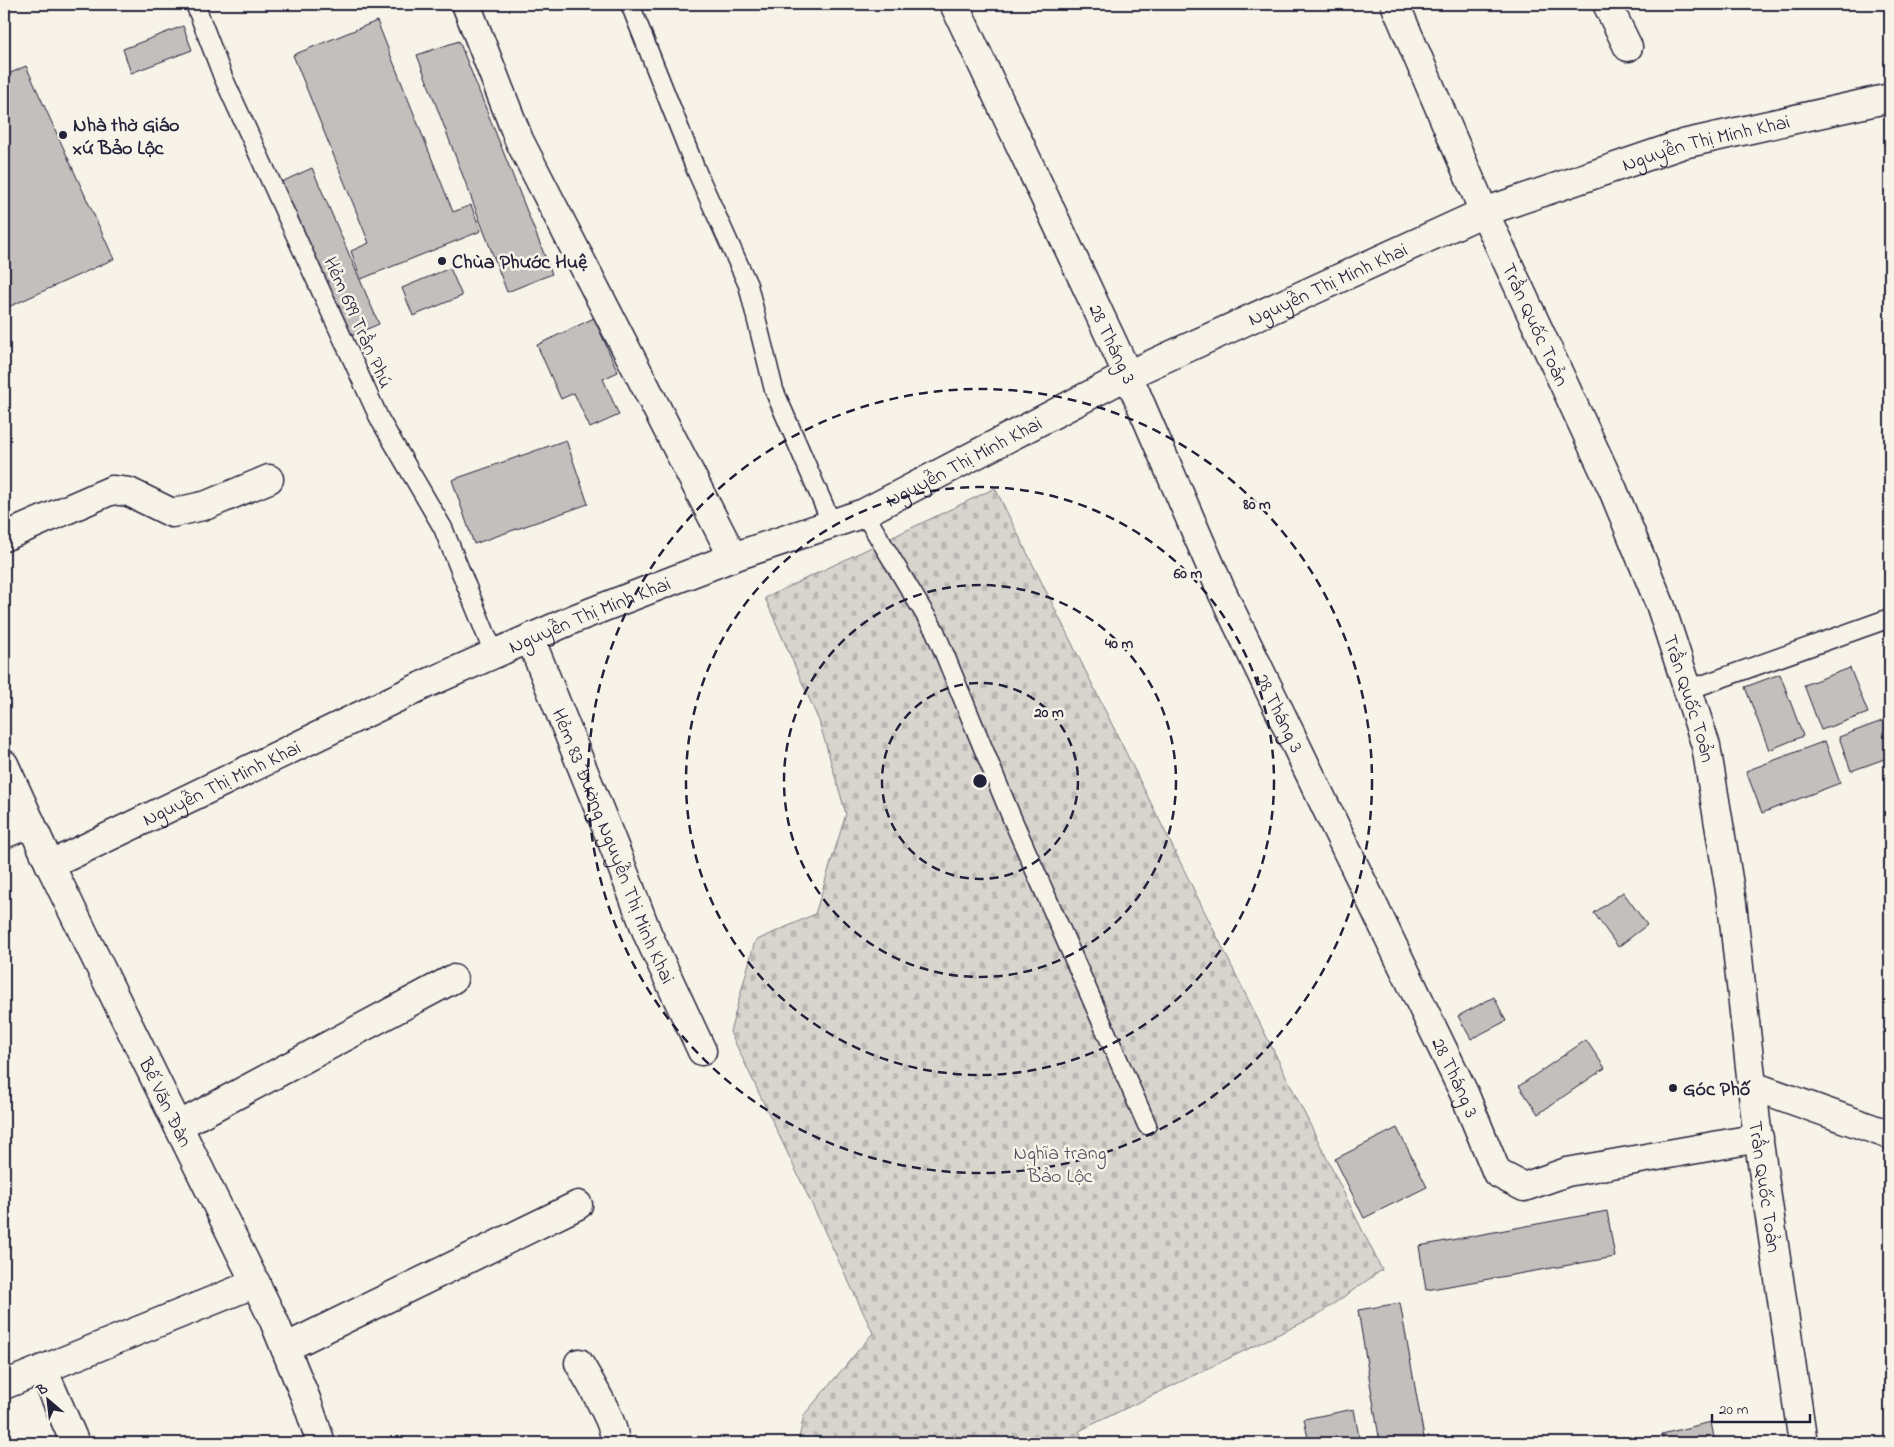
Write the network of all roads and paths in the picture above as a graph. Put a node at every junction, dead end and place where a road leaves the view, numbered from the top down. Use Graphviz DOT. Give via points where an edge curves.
graph roads {
  1 [pos="195,4"];
  2 [pos="466,4"];
  3 [pos="630,4"];
  4 [pos="954,4"];
  5 [pos="1395,4"];
  6 [pos="1607,4"];
  7 [pos="1628,47"];
  8 [pos="1888,103"];
  9 [pos="1484,212"];
  10 [pos="1128,375"];
  11 [pos="269,479"];
  12 [pos="864,513"];
  13 [pos="832,524"];
  14 [pos="4,536"];
  15 [pos="733,557"];
  16 [pos="1890,618"];
  17 [pos="530,638"];
  18 [pos="494,654"];
  19 [pos="1688,690"];
  20 [pos="4,764"];
  21 [pos="31,823"];
  22 [pos="4,834"];
  23 [pos="50,865"];
  24 [pos="453,979"];
  25 [pos="702,1051"];
  26 [pos="1753,1086"];
  27 [pos="178,1126"];
  28 [pos="1147,1126"];
  29 [pos="1890,1135"];
  30 [pos="1759,1138"];
  31 [pos="578,1205"];
  32 [pos="256,1284"];
  33 [pos="285,1348"];
  34 [pos="579,1363"];
  35 [pos="43,1369"];
  36 [pos="4,1385"];
  37 [pos="75,1443"];
  38 [pos="320,1443"];
  39 [pos="614,1443"];
  40 [pos="1803,1443"];
  1 -- 18 [label="lane, Hẻm 699 Trần Phú" via="223,76 380,420 443,528"];
  2 -- 15 [label="street" via="519,140"];
  3 -- 13 [label="lane" via="696,170 748,285 774,390"];
  4 -- 10 [label="street, 28 Tháng 3"];
  5 -- 9 [label="street, Trần Quốc Toản"];
  6 -- 7 [label="street"];
  8 -- 9 [label="street, Nguyễn Thị Minh Khai" via="1683,144"];
  9 -- 10 [label="street, Nguyễn Thị Minh Khai"];
  9 -- 19 [label="street, Trần Quốc Toản" via="1614,490 1661,607"];
  10 -- 12 [label="street, Nguyễn Thị Minh Khai"];
  10 -- 30 [label="street, 28 Tháng 3" via="1221,590 1464,1093 1496,1173 1524,1187 1567,1172"];
  11 -- 14 [label="street" via="207,505 172,513 129,492 112,490"];
  12 -- 13 [label="street, Nguyễn Thị Minh Khai"];
  12 -- 28 [label="lane" via="935,631 1011,816"];
  13 -- 15 [label="street, Nguyễn Thị Minh Khai"];
  15 -- 17 [label="street, Nguyễn Thị Minh Khai"];
  16 -- 19 [label="lane"];
  17 -- 18 [label="street, Nguyễn Thị Minh Khai"];
  17 -- 25 [label="street, Hẻm 83 Đường Nguyễn Thị Minh Khai" via="648,934"];
  18 -- 23 [label="street, Nguyễn Thị Minh Khai"];
  19 -- 26 [label="street, Trần Quốc Toản" via="1706,746 1732,903"];
  20 -- 21 [label="street, Bế Văn Đàn"];
  21 -- 22 [label="street"];
  21 -- 23 [label="street, Bế Văn Đàn"];
  23 -- 27 [label="street, Bế Văn Đàn"];
  24 -- 27 [label="street"];
  26 -- 29 [label="street"];
  26 -- 30 [label="street, Trần Quốc Toản"];
  27 -- 32 [label="street, Bế Văn Đàn"];
  30 -- 40 [label="street, Trần Quốc Toản"];
  31 -- 33 [label="street"];
  32 -- 33 [label="street, Bế Văn Đàn"];
  32 -- 35 [label="street"];
  33 -- 38 [label="street, Bế Văn Đàn"];
  34 -- 39 [label="street" via="607,1416"];
  35 -- 36 [label="street"];
  35 -- 37 [label="street"];
}
